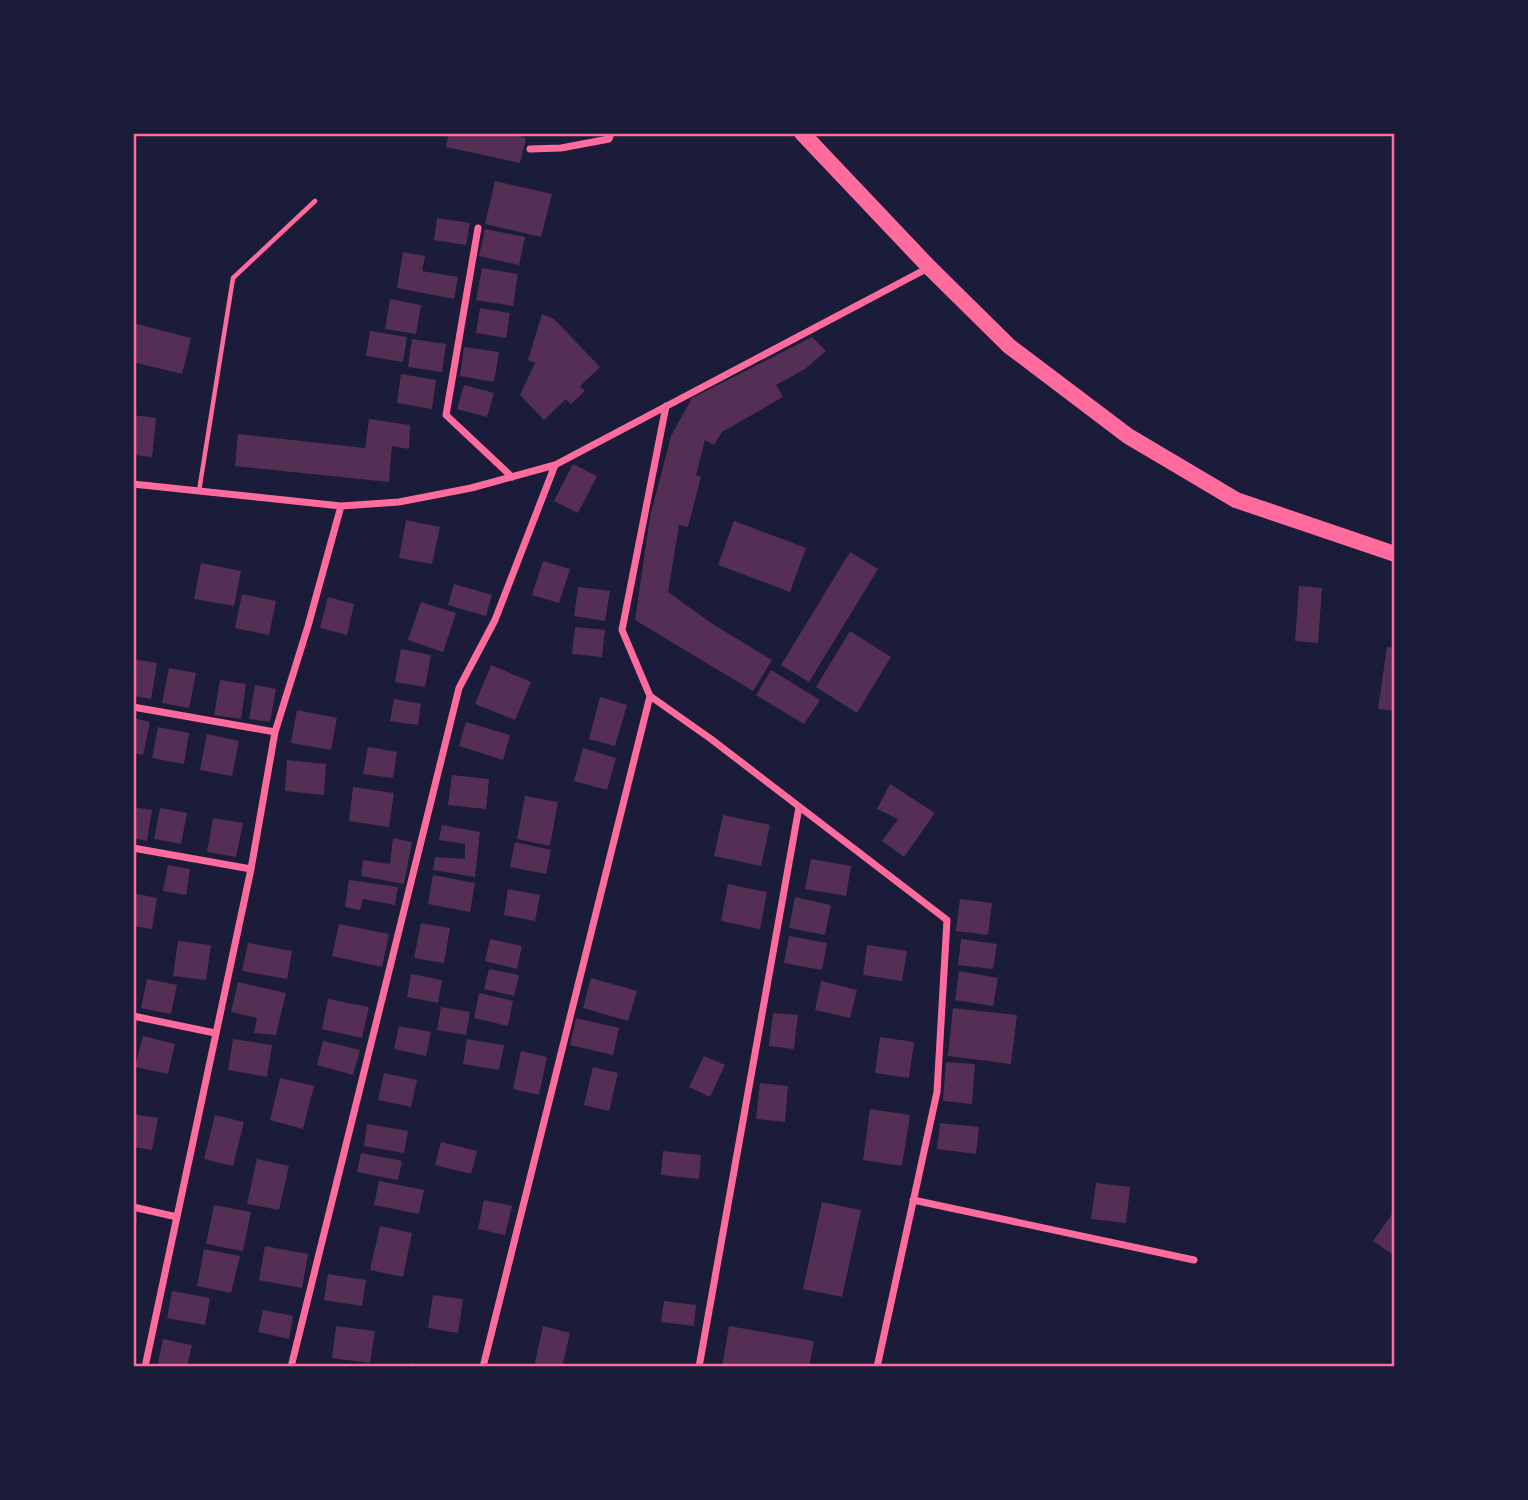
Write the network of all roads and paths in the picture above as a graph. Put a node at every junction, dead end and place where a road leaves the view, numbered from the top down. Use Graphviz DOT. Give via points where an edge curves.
graph roads {
  1 [pos="611,133"];
  2 [pos="802,133"];
  3 [pos="530,149"];
  4 [pos="315,201"];
  5 [pos="478,228"];
  6 [pos="929,267"];
  7 [pos="666,406"];
  8 [pos="555,465"];
  9 [pos="512,477"];
  10 [pos="133,484"];
  11 [pos="199,491"];
  12 [pos="341,506"];
  13 [pos="1395,554"];
  14 [pos="650,696"];
  15 [pos="133,707"];
  16 [pos="275,732"];
  17 [pos="799,807"];
  18 [pos="133,848"];
  19 [pos="251,869"];
  20 [pos="133,1016"];
  21 [pos="215,1033"];
  22 [pos="913,1199"];
  23 [pos="133,1207"];
  24 [pos="177,1217"];
  25 [pos="1194,1260"];
  26 [pos="145,1367"];
  27 [pos="291,1367"];
  28 [pos="483,1367"];
  29 [pos="699,1367"];
  30 [pos="877,1367"];
  1 -- 3 [label="street" via="609,139"];
  2 -- 6 [label="highway"];
  4 -- 11 [label="lane" via="233,278"];
  5 -- 9 [label="street" via="446,415"];
  6 -- 7 [label="street"];
  6 -- 13 [label="highway" via="1009,346 1128,436 1236,500"];
  7 -- 8 [label="street"];
  7 -- 14 [label="street" via="622,630"];
  8 -- 9 [label="street"];
  8 -- 27 [label="street" via="495,620 459,688"];
  9 -- 12 [label="street" via="399,502"];
  10 -- 11 [label="street"];
  11 -- 12 [label="street"];
  12 -- 16 [label="street"];
  14 -- 17 [label="street"];
  14 -- 28 [label="street"];
  15 -- 16 [label="street"];
  16 -- 19 [label="street"];
  17 -- 22 [label="street" via="947,920 937,1092"];
  17 -- 29 [label="street"];
  18 -- 19 [label="street"];
  19 -- 21 [label="street"];
  20 -- 21 [label="street"];
  21 -- 24 [label="street"];
  22 -- 25 [label="street"];
  22 -- 30 [label="street"];
  23 -- 24 [label="street"];
  24 -- 26 [label="street"];
}
